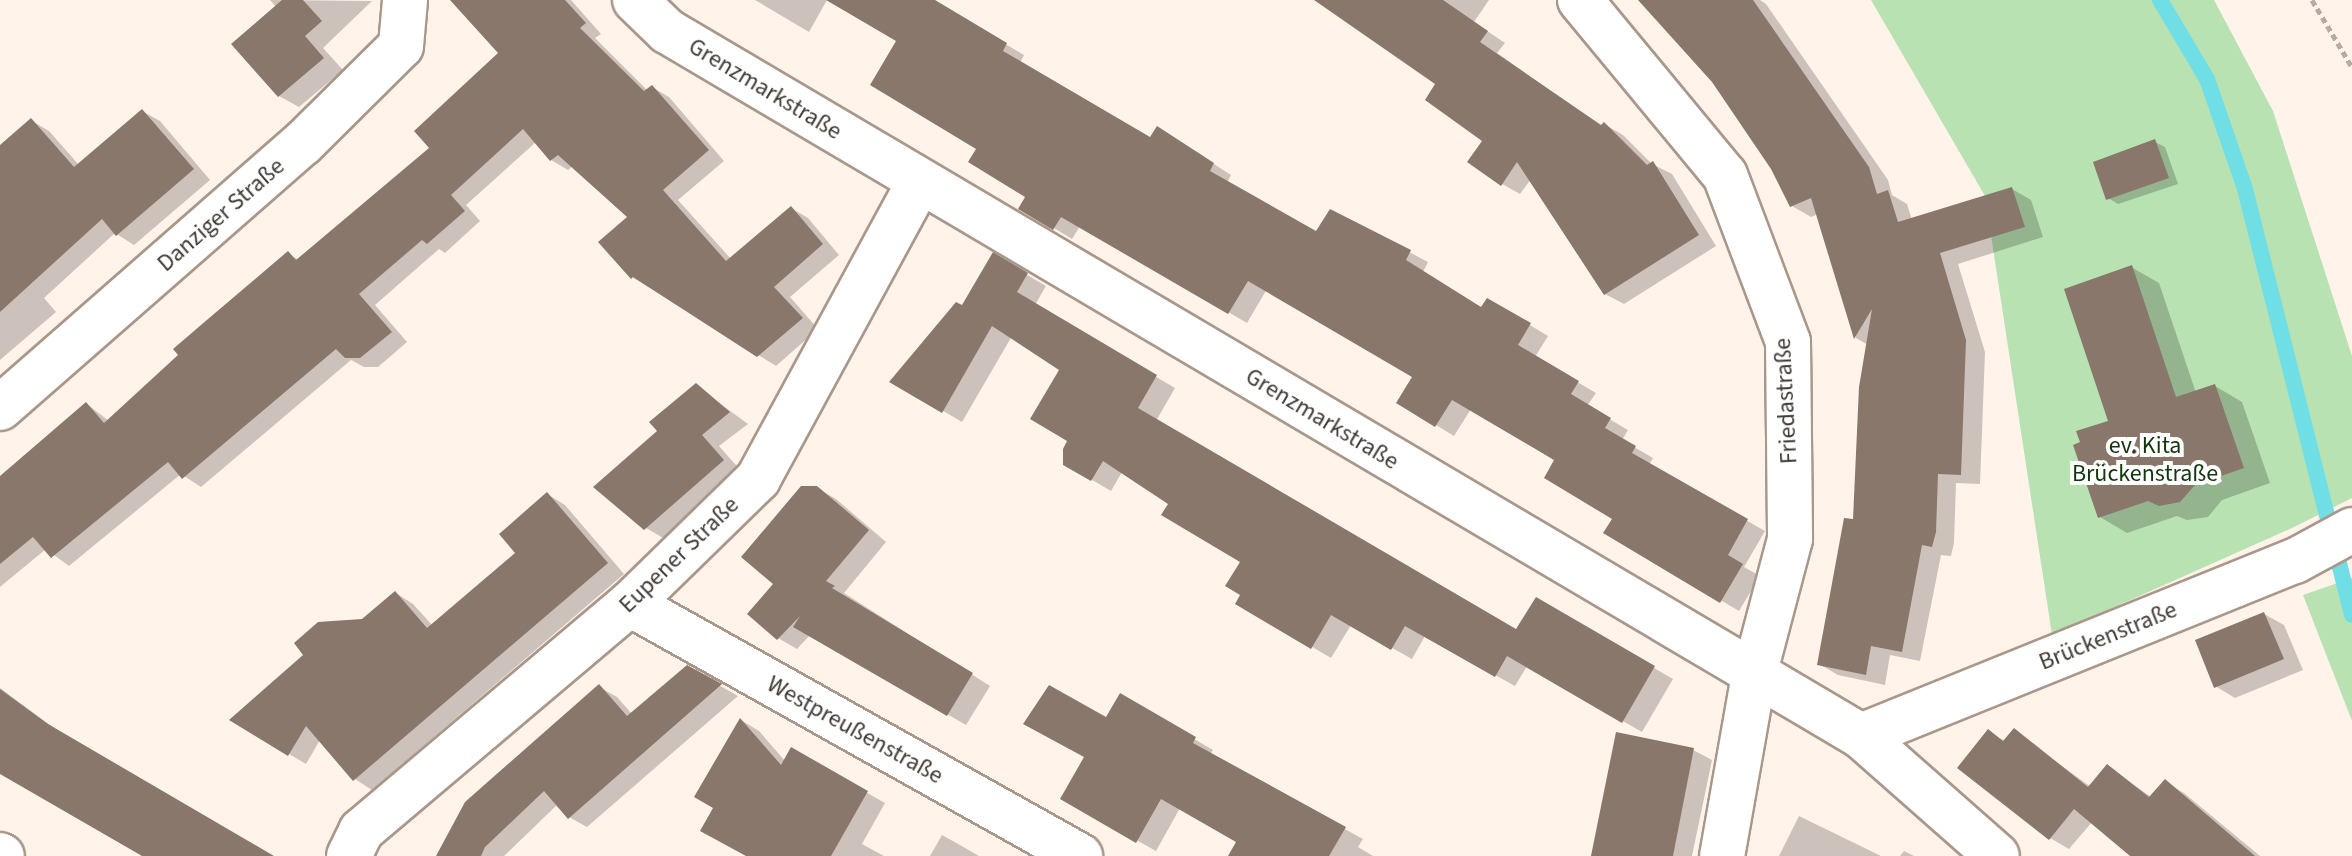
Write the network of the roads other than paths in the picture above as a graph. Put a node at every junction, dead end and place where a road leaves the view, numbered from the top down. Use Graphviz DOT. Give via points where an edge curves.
graph roads {
  1 [pos="405,0"];
  2 [pos="635,0"];
  3 [pos="1580,0"];
  4 [pos="920,181"];
  5 [pos="0,408"];
  6 [pos="2352,530"];
  7 [pos="630,604"];
  8 [pos="1754,675"];
  9 [pos="1861,736"];
  10 [pos="349,856"];
  11 [pos="1080,856"];
  12 [pos="1722,856"];
  13 [pos="1997,856"];
  1 -- 5 [label="street, Danziger Straße" via="401,46 302,144"];
  2 -- 4 [label="street, Grenzmarkstraße" via="667,31"];
  3 -- 8 [label="street, Friedastraße" via="1725,175 1788,342 1790,539"];
  4 -- 7 [label="street, Eupener Straße" via="758,479"];
  4 -- 8 [label="street, Grenzmarkstraße"];
  6 -- 9 [label="street, Brückenstraße" via="2295,561"];
  7 -- 10 [label="street, Eupener Straße" via="361,831"];
  7 -- 11 [label="street, Westpreußenstraße"];
  8 -- 9 [label="street, Grenzmarkstraße"];
  8 -- 12 [label="street, Friedastraße"];
  9 -- 13 [label="street, Grenzmarkstraße"];
}
